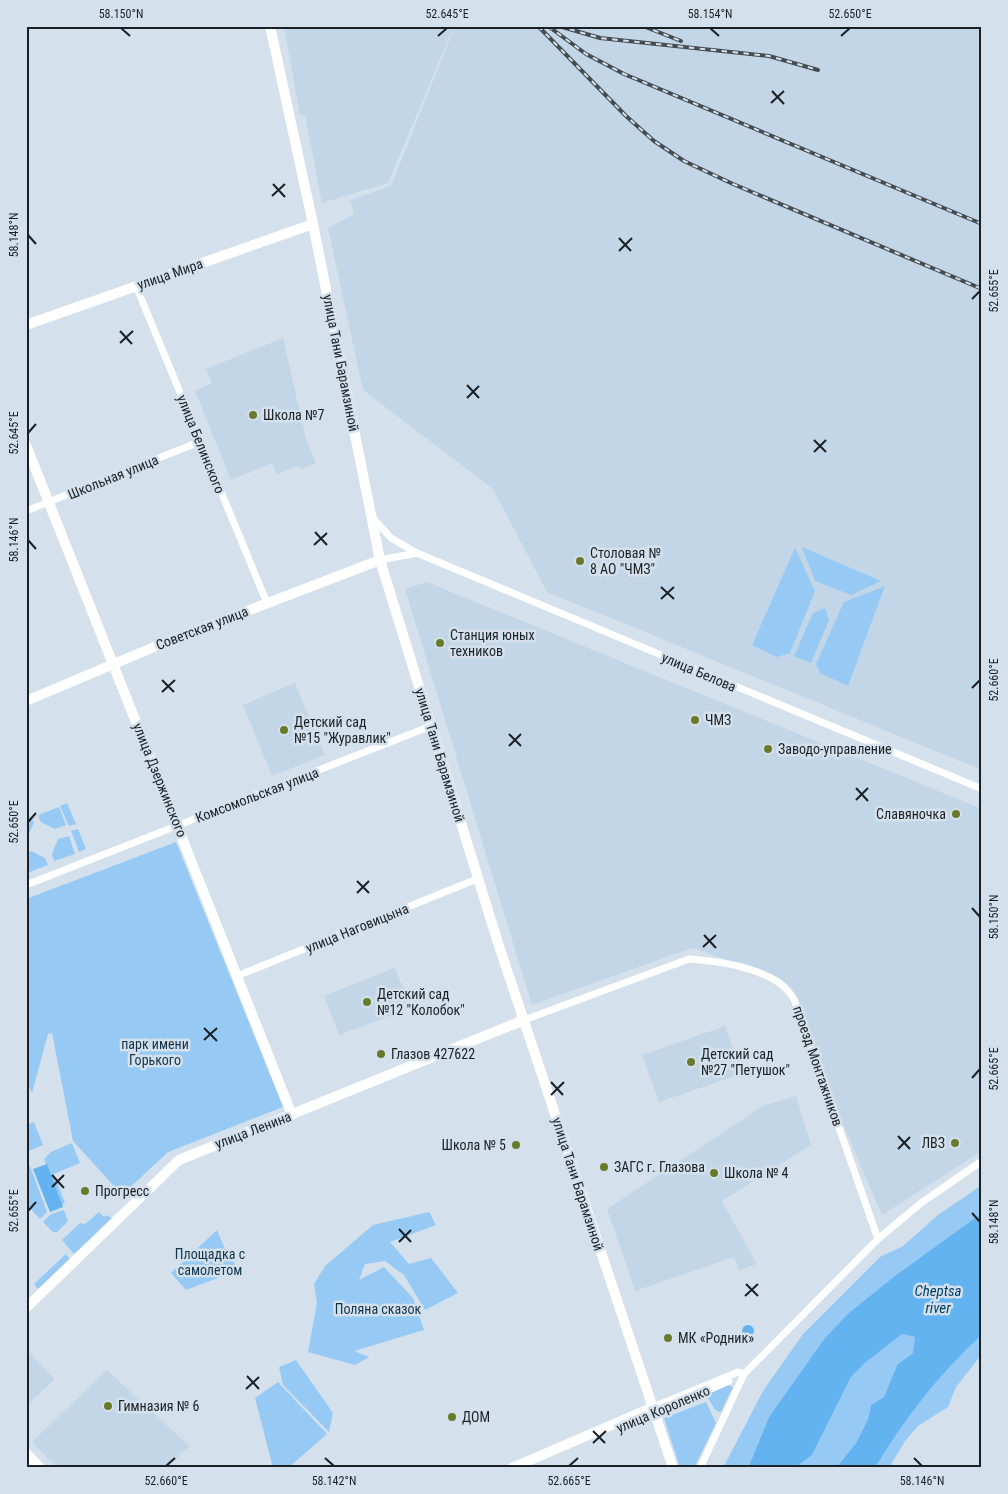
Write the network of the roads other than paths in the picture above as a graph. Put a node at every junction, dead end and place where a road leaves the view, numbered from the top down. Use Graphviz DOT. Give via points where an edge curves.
graph roads {
  1 [pos="270,26"];
  2 [pos="313,224"];
  3 [pos="136,286"];
  4 [pos="26,325"];
  5 [pos="199,442"];
  6 [pos="26,445"];
  7 [pos="49,502"];
  8 [pos="369,511"];
  9 [pos="26,512"];
  10 [pos="417,553"];
  11 [pos="380,560"];
  12 [pos="267,603"];
  13 [pos="114,663"];
  14 [pos="26,701"];
  15 [pos="431,726"];
  16 [pos="982,789"];
  17 [pos="178,826"];
  18 [pos="477,878"];
  19 [pos="26,885"];
  20 [pos="237,976"];
  21 [pos="524,1020"];
  22 [pos="292,1115"];
  23 [pos="982,1161"];
  24 [pos="878,1239"];
  25 [pos="26,1308"];
  26 [pos="741,1373"];
  27 [pos="652,1411"];
  28 [pos="26,1454"];
  29 [pos="26,1464"];
  30 [pos="30,1468"];
  31 [pos="40,1468"];
  32 [pos="512,1468"];
  33 [pos="527,1468"];
  34 [pos="673,1468"];
  35 [pos="700,1468"];
  1 -- 2 [label="street, улица Тани Барамзиной"];
  2 -- 3 [label="street, улица Мира"];
  2 -- 8 [label="street, улица Тани Барамзиной"];
  3 -- 4 [label="street, улица Мира"];
  3 -- 5 [label="street, улица Белинского"];
  5 -- 7 [label="street, Школьная улица"];
  5 -- 12 [label="street, улица Белинского"];
  6 -- 7 [label="street, улица Дзержинского"];
  7 -- 9 [label="street, Школьная улица"];
  7 -- 13 [label="street, улица Дзержинского"];
  8 -- 10 [label="street, улица Белова" via="391,538"];
  8 -- 11 [label="street, улица Тани Барамзиной"];
  10 -- 11 [label="street"];
  10 -- 16 [label="street, улица Белова"];
  11 -- 12 [label="street, Советская улица"];
  11 -- 15 [label="street, улица Тани Барамзиной"];
  12 -- 13 [label="street, Советская улица"];
  13 -- 14 [label="street, Советская улица"];
  13 -- 17 [label="street, улица Дзержинского"];
  15 -- 17 [label="street, Комсомольская улица"];
  15 -- 18 [label="street, улица Тани Барамзиной"];
  17 -- 19 [label="street, Комсомольская улица"];
  17 -- 20 [label="street, улица Дзержинского"];
  18 -- 20 [label="street, улица Наговицына"];
  18 -- 21 [label="street, улица Тани Барамзиной"];
  20 -- 22 [label="street, улица Дзержинского"];
  21 -- 22 [label="street, улица Ленина"];
  21 -- 24 [label="street, проезд Монтажников" via="689,959 715,960 780,982 794,999"];
  21 -- 27 [label="street, улица Тани Барамзиной"];
  22 -- 25 [label="street, улица Ленина" via="178,1160"];
  23 -- 24 [label="street" via="921,1203"];
  24 -- 26 [label="street" via="752,1366"];
  26 -- 27 [label="street, улица Короленко"];
  26 -- 27 [label="street, улица Короленко" via="662,1403"];
  26 -- 35 [label="street"];
  27 -- 32 [label="street, улица Короленко"];
  27 -- 33 [label="street, улица Короленко"];
  27 -- 34 [label="street, улица Тани Барамзиной"];
  28 -- 31 [label="street"];
  29 -- 30 [label="street"];
}
